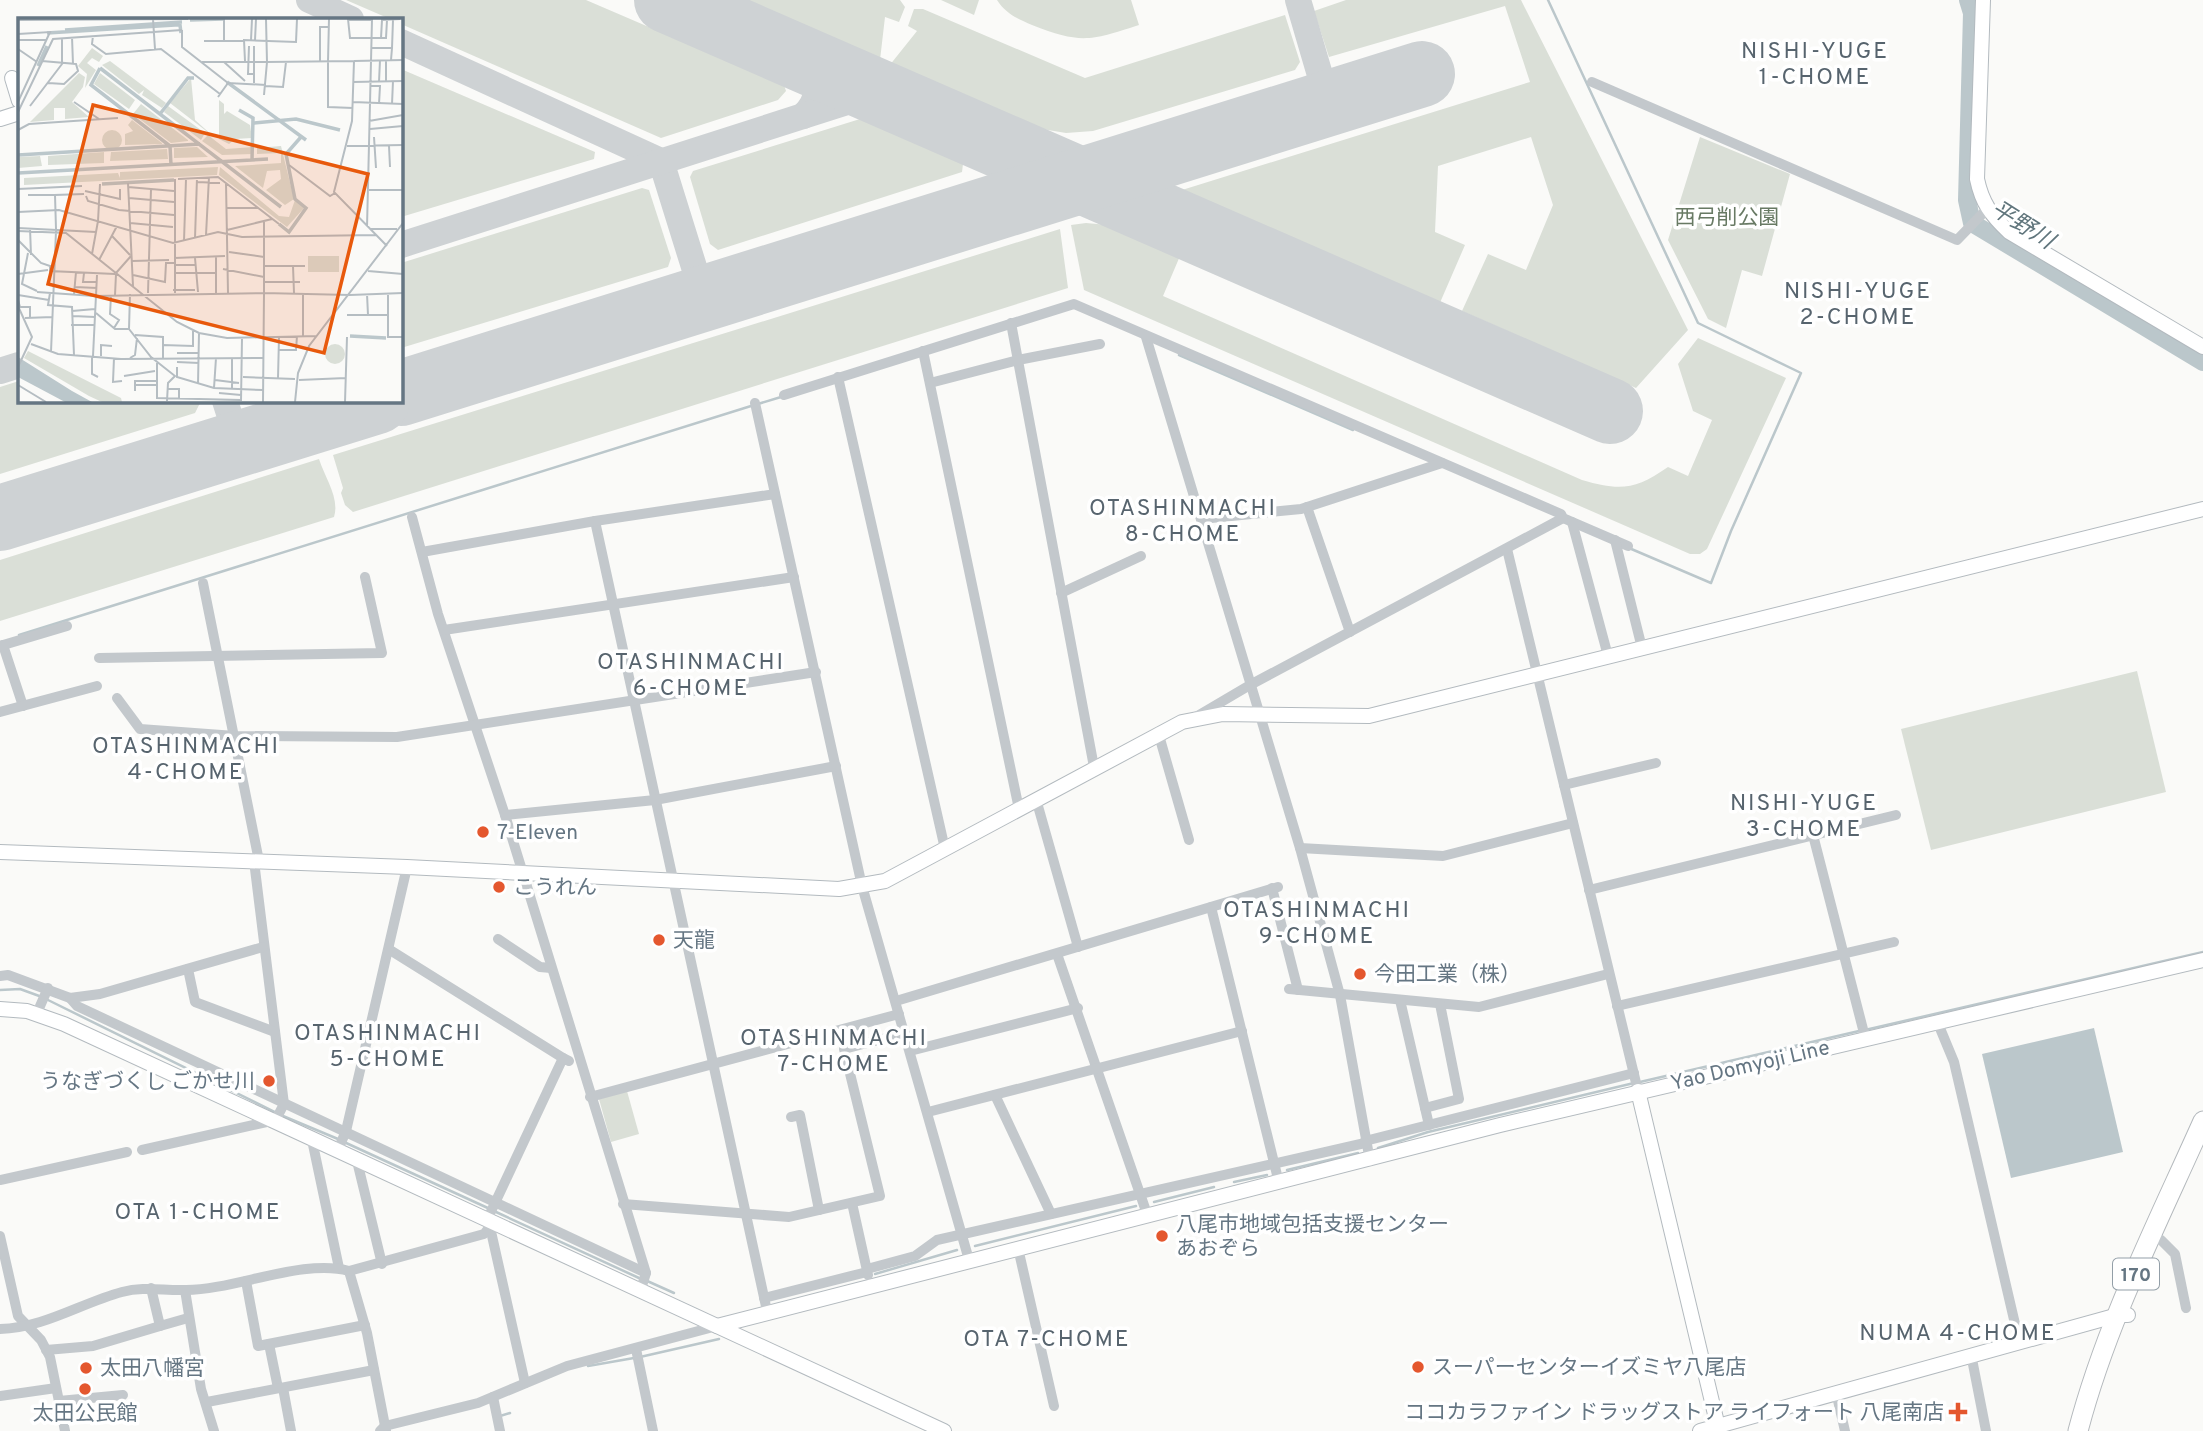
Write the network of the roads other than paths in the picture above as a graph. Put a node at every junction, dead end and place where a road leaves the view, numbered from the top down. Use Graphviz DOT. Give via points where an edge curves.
graph roads {
  1 [pos="1983,0"];
  2 [pos="10,77"];
  3 [pos="1592,82"];
  4 [pos="18,98"];
  5 [pos="18,113"];
  6 [pos="0,119"];
  7 [pos="1982,214"];
  8 [pos="1011,323"];
  9 [pos="1146,337"];
  10 [pos="1100,344"];
  11 [pos="2203,347"];
  12 [pos="923,351"];
  13 [pos="1018,360"];
  14 [pos="838,377"];
  15 [pos="930,383"];
  16 [pos="784,394"];
  17 [pos="755,403"];
  18 [pos="1442,463"];
  19 [pos="775,494"];
  20 [pos="1307,507"];
  21 [pos="2203,509"];
  22 [pos="412,517"];
  23 [pos="1201,519"];
  24 [pos="1567,520"];
  25 [pos="594,521"];
  26 [pos="1615,540"];
  27 [pos="1628,546"];
  28 [pos="1507,550"];
  29 [pos="422,552"];
  30 [pos="1141,555"];
  31 [pos="365,577"];
  32 [pos="794,577"];
  33 [pos="203,583"];
  34 [pos="1061,593"];
  35 [pos="614,603"];
  36 [pos="67,626"];
  37 [pos="444,630"];
  38 [pos="1350,632"];
  39 [pos="2,645"];
  40 [pos="1642,648"];
  41 [pos="218,656"];
  42 [pos="1608,656"];
  43 [pos="99,658"];
  44 [pos="816,672"];
  45 [pos="1535,674"];
  46 [pos="97,685"];
  47 [pos="1250,685"];
  48 [pos="117,698"];
  49 [pos="635,699"];
  50 [pos="23,706"];
  51 [pos="0,712"];
  52 [pos="1258,714"];
  53 [pos="1194,719"];
  54 [pos="475,723"];
  55 [pos="1158,732"];
  56 [pos="235,736"];
  57 [pos="1656,763"];
  58 [pos="836,766"];
  59 [pos="1094,767"];
  60 [pos="1564,785"];
  61 [pos="1035,799"];
  62 [pos="655,800"];
  63 [pos="1018,809"];
  64 [pos="505,815"];
  65 [pos="1896,815"];
  66 [pos="1573,823"];
  67 [pos="1813,835"];
  68 [pos="1189,840"];
  69 [pos="1300,848"];
  70 [pos="945,849"];
  71 [pos="0,852"];
  72 [pos="256,861"];
  73 [pos="407,867"];
  74 [pos="522,873"];
  75 [pos="671,880"];
  76 [pos="862,886"];
  77 [pos="1588,890"];
  78 [pos="1211,907"];
  79 [pos="498,939"];
  80 [pos="1894,942"];
  81 [pos="263,947"];
  82 [pos="1078,947"];
  83 [pos="390,950"];
  84 [pos="1057,954"];
  85 [pos="1843,954"];
  86 [pos="2203,960"];
  87 [pos="551,968"];
  88 [pos="188,969"];
  89 [pos="1608,974"];
  90 [pos="0,976"];
  91 [pos="48,988"];
  92 [pos="1340,995"];
  93 [pos="70,998"];
  94 [pos="1401,1000"];
  95 [pos="896,1001"];
  96 [pos="1440,1004"];
  97 [pos="1616,1006"];
  98 [pos="40,1007"];
  99 [pos="1078,1008"];
  100 [pos="0,1009"];
  101 [pos="899,1014"];
  102 [pos="1937,1021"];
  103 [pos="1241,1031"];
  104 [pos="1864,1031"];
  105 [pos="275,1032"];
  106 [pos="905,1033"];
  107 [pos="141,1035"];
  108 [pos="132,1051"];
  109 [pos="910,1051"];
  110 [pos="563,1058"];
  111 [pos="712,1062"];
  112 [pos="581,1068"];
  113 [pos="1097,1068"];
  114 [pos="215,1071"];
  115 [pos="1634,1073"];
  116 [pos="226,1076"];
  117 [pos="247,1086"];
  118 [pos="213,1089"];
  119 [pos="1639,1091"];
  120 [pos="995,1095"];
  121 [pos="590,1097"];
  122 [pos="239,1102"];
  123 [pos="284,1104"];
  124 [pos="1425,1108"];
  125 [pos="928,1112"];
  126 [pos="791,1117"];
  127 [pos="274,1120"];
  128 [pos="2203,1121"];
  129 [pos="1429,1125"];
  130 [pos="346,1131"];
  131 [pos="312,1140"];
  132 [pos="1365,1142"];
  133 [pos="338,1148"];
  134 [pos="142,1150"];
  135 [pos="127,1152"];
  136 [pos="2203,1152"];
  137 [pos="1370,1160"];
  138 [pos="357,1161"];
  139 [pos="1274,1163"];
  140 [pos="415,1165"];
  141 [pos="435,1174"];
  142 [pos="0,1180"];
  143 [pos="408,1180"];
  144 [pos="453,1183"];
  145 [pos="1279,1183"];
  146 [pos="428,1189"];
  147 [pos="470,1191"];
  148 [pos="1141,1193"];
  149 [pos="445,1197"];
  150 [pos="495,1202"];
  151 [pos="852,1203"];
  152 [pos="623,1204"];
  153 [pos="463,1205"];
  154 [pos="819,1210"];
  155 [pos="744,1214"];
  156 [pos="1051,1214"];
  157 [pos="1147,1214"];
  158 [pos="490,1221"];
  159 [pos="962,1234"];
  160 [pos="0,1236"];
  161 [pos="2161,1240"];
  162 [pos="560,1245"];
  163 [pos="1018,1248"];
  164 [pos="970,1260"];
  165 [pos="382,1264"];
  166 [pos="344,1270"];
  167 [pos="868,1275"];
  168 [pos="246,1281"];
  169 [pos="644,1281"];
  170 [pos="6,1286"];
  171 [pos="151,1288"];
  172 [pos="185,1290"];
  173 [pos="765,1305"];
  174 [pos="2186,1308"];
  175 [pos="2123,1315"];
  176 [pos="188,1318"];
  177 [pos="365,1325"];
  178 [pos="26,1326"];
  179 [pos="160,1326"];
  180 [pos="717,1326"];
  181 [pos="0,1329"];
  182 [pos="2019,1341"];
  183 [pos="269,1344"];
  184 [pos="46,1350"];
  185 [pos="637,1354"];
  186 [pos="1971,1354"];
  187 [pos="374,1370"];
  188 [pos="525,1383"];
  189 [pos="57,1388"];
  190 [pos="281,1388"];
  191 [pos="1836,1392"];
  192 [pos="123,1395"];
  193 [pos="0,1396"];
  194 [pos="493,1397"];
  195 [pos="59,1401"];
  196 [pos="208,1402"];
  197 [pos="1054,1406"];
  198 [pos="384,1429"];
  199 [pos="1719,1429"];
  200 [pos="65,1431"];
  201 [pos="214,1431"];
  202 [pos="291,1431"];
  203 [pos="500,1431"];
  204 [pos="653,1431"];
  205 [pos="944,1431"];
  206 [pos="1700,1431"];
  207 [pos="1845,1431"];
  208 [pos="1986,1431"];
  209 [pos="2078,1431"];
  210 [pos="2090,1431"];
  1 -- 7 [label="street" via="1977,178"];
  2 -- 4 [label="street"];
  3 -- 7 [label="street" via="1956,240"];
  5 -- 6 [label="street"];
  7 -- 11 [label="street"];
  8 -- 9 [label="street" via="1074,304"];
  8 -- 12 [label="street"];
  8 -- 13 [label="street"];
  9 -- 18 [label="street"];
  9 -- 23 [label="street"];
  10 -- 13 [label="street"];
  12 -- 14 [label="street"];
  12 -- 15 [label="street"];
  13 -- 15 [label="street"];
  13 -- 34 [label="street"];
  14 -- 16 [label="street"];
  14 -- 70 [label="street"];
  15 -- 63 [label="street"];
  17 -- 19 [label="street"];
  18 -- 20 [label="street"];
  18 -- 24 [label="street" via="1561,513"];
  19 -- 25 [label="street"];
  19 -- 32 [label="street"];
  20 -- 23 [label="street"];
  20 -- 38 [label="street"];
  21 -- 40 [label="street"];
  22 -- 29 [label="street"];
  23 -- 47 [label="street"];
  24 -- 26 [label="street"];
  24 -- 28 [label="street"];
  24 -- 42 [label="street"];
  25 -- 29 [label="street"];
  25 -- 35 [label="street"];
  26 -- 27 [label="street"];
  26 -- 40 [label="street"];
  28 -- 38 [label="street"];
  28 -- 45 [label="street"];
  29 -- 37 [label="street"];
  30 -- 34 [label="street"];
  31 -- 41 [label="street" via="382,653"];
  32 -- 35 [label="street"];
  32 -- 44 [label="street"];
  33 -- 41 [label="street"];
  34 -- 59 [label="street"];
  35 -- 37 [label="street"];
  35 -- 49 [label="street"];
  36 -- 39 [label="street"];
  37 -- 54 [label="street"];
  38 -- 47 [label="street"];
  39 -- 50 [label="street"];
  40 -- 42 [label="street"];
  41 -- 43 [label="street"];
  41 -- 56 [label="street"];
  42 -- 45 [label="street"];
  44 -- 49 [label="street"];
  44 -- 58 [label="street"];
  45 -- 52 [label="street" via="1369,716"];
  45 -- 60 [label="street"];
  46 -- 50 [label="street"];
  47 -- 52 [label="street"];
  47 -- 53 [label="street"];
  48 -- 56 [label="street" via="140,729"];
  49 -- 54 [label="street"];
  49 -- 62 [label="street"];
  50 -- 51 [label="street"];
  52 -- 53 [label="street"];
  52 -- 69 [label="street"];
  53 -- 55 [label="street"];
  54 -- 56 [label="street" via="397,737"];
  54 -- 64 [label="street"];
  55 -- 59 [label="street"];
  55 -- 68 [label="street"];
  56 -- 72 [label="street"];
  57 -- 60 [label="street"];
  58 -- 62 [label="street"];
  58 -- 76 [label="street"];
  59 -- 61 [label="street"];
  60 -- 66 [label="street"];
  61 -- 63 [label="street"];
  61 -- 82 [label="street"];
  62 -- 64 [label="street"];
  62 -- 75 [label="street"];
  63 -- 70 [label="street"];
  64 -- 74 [label="street"];
  65 -- 67 [label="street"];
  66 -- 69 [label="street" via="1443,856"];
  66 -- 77 [label="street"];
  67 -- 77 [label="street"];
  67 -- 85 [label="street"];
  69 -- 92 [label="street"];
  70 -- 76 [label="street" via="886,881"];
  71 -- 72 [label="street"];
  72 -- 73 [label="street"];
  72 -- 81 [label="street"];
  73 -- 74 [label="street"];
  73 -- 83 [label="street"];
  74 -- 75 [label="street"];
  74 -- 87 [label="street"];
  75 -- 76 [label="street" via="839,889"];
  75 -- 111 [label="street"];
  76 -- 95 [label="street"];
  77 -- 89 [label="street"];
  78 -- 82 [label="street"];
  78 -- 92 [label="street" via="1275,888 1294,989"];
  78 -- 103 [label="street"];
  79 -- 87 [label="street" via="540,967"];
  80 -- 85 [label="street"];
  81 -- 88 [label="street"];
  81 -- 105 [label="street"];
  82 -- 84 [label="street"];
  83 -- 110 [label="street"];
  83 -- 130 [label="street"];
  84 -- 95 [label="street"];
  84 -- 99 [label="street"];
  85 -- 97 [label="street"];
  85 -- 104 [label="street"];
  86 -- 102 [label="street, Yao Domyoji Line"];
  87 -- 112 [label="street"];
  88 -- 93 [label="street"];
  88 -- 105 [label="street" via="195,1002"];
  89 -- 96 [label="street" via="1479,1007"];
  89 -- 97 [label="street"];
  90 -- 91 [label="street"];
  91 -- 93 [label="street"];
  91 -- 98 [label="street"];
  92 -- 94 [label="street"];
  92 -- 132 [label="street"];
  93 -- 107 [label="street" via="77,1006"];
  94 -- 96 [label="street"];
  94 -- 124 [label="street"];
  95 -- 101 [label="street"];
  96 -- 124 [label="street" via="1458,1099"];
  97 -- 115 [label="street"];
  98 -- 100 [label="street"];
  98 -- 108 [label="street"];
  99 -- 109 [label="street"];
  99 -- 113 [label="street"];
  101 -- 106 [label="street"];
  101 -- 111 [label="street"];
  102 -- 104 [label="street, Yao Domyoji Line"];
  102 -- 182 [label="street" via="1954,1062"];
  103 -- 113 [label="street"];
  103 -- 139 [label="street"];
  104 -- 119 [label="street, Yao Domyoji Line"];
  105 -- 123 [label="street"];
  106 -- 109 [label="street"];
  106 -- 151 [label="street" via="844,1049 880,1196"];
  107 -- 108 [label="street"];
  107 -- 114 [label="street"];
  108 -- 118 [label="street"];
  109 -- 125 [label="street"];
  110 -- 112 [label="street"];
  110 -- 150 [label="street"];
  111 -- 121 [label="street"];
  111 -- 155 [label="street"];
  112 -- 121 [label="street"];
  113 -- 120 [label="street"];
  113 -- 148 [label="street"];
  114 -- 116 [label="street"];
  114 -- 118 [label="street"];
  115 -- 119 [label="street"];
  115 -- 129 [label="street"];
  116 -- 117 [label="street"];
  116 -- 118 [label="street"];
  117 -- 122 [label="street"];
  117 -- 123 [label="street"];
  118 -- 122 [label="street"];
  119 -- 137 [label="street, Yao Domyoji Line"];
  119 -- 199 [label="street"];
  120 -- 125 [label="street"];
  120 -- 156 [label="street"];
  121 -- 152 [label="street"];
  122 -- 127 [label="street"];
  123 -- 127 [label="street"];
  123 -- 130 [label="street"];
  124 -- 129 [label="street"];
  125 -- 159 [label="street"];
  126 -- 154 [label="street" via="800,1115"];
  127 -- 131 [label="street"];
  127 -- 134 [label="street"];
  128 -- 175 [label="highway, 170"];
  129 -- 132 [label="street"];
  130 -- 133 [label="street"];
  130 -- 140 [label="street"];
  131 -- 133 [label="street"];
  131 -- 166 [label="street"];
  132 -- 137 [label="street"];
  132 -- 139 [label="street"];
  133 -- 138 [label="street"];
  135 -- 142 [label="street"];
  136 -- 161 [label="highway, 170"];
  137 -- 145 [label="street, Yao Domyoji Line"];
  138 -- 143 [label="street"];
  138 -- 165 [label="street"];
  139 -- 145 [label="street"];
  139 -- 148 [label="street"];
  140 -- 141 [label="street"];
  140 -- 143 [label="street"];
  141 -- 144 [label="street"];
  141 -- 146 [label="street"];
  143 -- 146 [label="street"];
  144 -- 147 [label="street"];
  144 -- 149 [label="street"];
  145 -- 157 [label="street, Yao Domyoji Line"];
  146 -- 149 [label="street"];
  147 -- 150 [label="street"];
  147 -- 153 [label="street"];
  148 -- 156 [label="street"];
  148 -- 157 [label="street"];
  149 -- 153 [label="street"];
  150 -- 158 [label="street"];
  150 -- 162 [label="street"];
  151 -- 154 [label="street"];
  151 -- 167 [label="street"];
  152 -- 155 [label="street"];
  152 -- 169 [label="street"];
  153 -- 158 [label="street"];
  154 -- 155 [label="street" via="789,1217"];
  155 -- 173 [label="street"];
  156 -- 159 [label="street"];
  157 -- 163 [label="street, Yao Domyoji Line"];
  158 -- 162 [label="street"];
  158 -- 165 [label="street" via="484,1234"];
  158 -- 188 [label="street"];
  159 -- 164 [label="street"];
  159 -- 167 [label="street" via="937,1240 915,1256"];
  160 -- 170 [label="street"];
  161 -- 174 [label="street" via="2175,1254"];
  161 -- 175 [label="highway, 170"];
  162 -- 169 [label="street"];
  163 -- 164 [label="street, Yao Domyoji Line"];
  163 -- 197 [label="street"];
  164 -- 167 [label="street, Yao Domyoji Line"];
  165 -- 166 [label="street"];
  166 -- 168 [label="street"];
  166 -- 177 [label="street"];
  167 -- 173 [label="street, Yao Domyoji Line"];
  168 -- 172 [label="street"];
  168 -- 183 [label="street" via="258,1346"];
  169 -- 180 [label="street"];
  170 -- 178 [label="street"];
  171 -- 172 [label="street"];
  171 -- 178 [label="street" via="120,1292"];
  171 -- 179 [label="street"];
  172 -- 176 [label="street"];
  173 -- 180 [label="street, Yao Domyoji Line"];
  175 -- 182 [label="street"];
  175 -- 209 [label="highway, 170"];
  175 -- 210 [label="highway, 170"];
  176 -- 179 [label="street"];
  176 -- 196 [label="street" via="201,1389"];
  177 -- 183 [label="street"];
  177 -- 187 [label="street"];
  178 -- 181 [label="street"];
  178 -- 184 [label="street"];
  179 -- 184 [label="street" via="93,1346"];
  180 -- 185 [label="street"];
  180 -- 205 [label="street"];
  182 -- 186 [label="street"];
  183 -- 190 [label="street"];
  184 -- 189 [label="street"];
  185 -- 188 [label="street" via="567,1366"];
  185 -- 204 [label="street"];
  186 -- 191 [label="street"];
  186 -- 208 [label="street"];
  187 -- 190 [label="street"];
  187 -- 198 [label="street"];
  188 -- 194 [label="street"];
  189 -- 193 [label="street"];
  189 -- 195 [label="street"];
  190 -- 196 [label="street"];
  190 -- 202 [label="street"];
  191 -- 199 [label="street"];
  191 -- 207 [label="street"];
  192 -- 195 [label="street"];
  194 -- 198 [label="street"];
  194 -- 203 [label="street"];
  195 -- 200 [label="street"];
  196 -- 201 [label="street"];
  199 -- 206 [label="street"];
}
